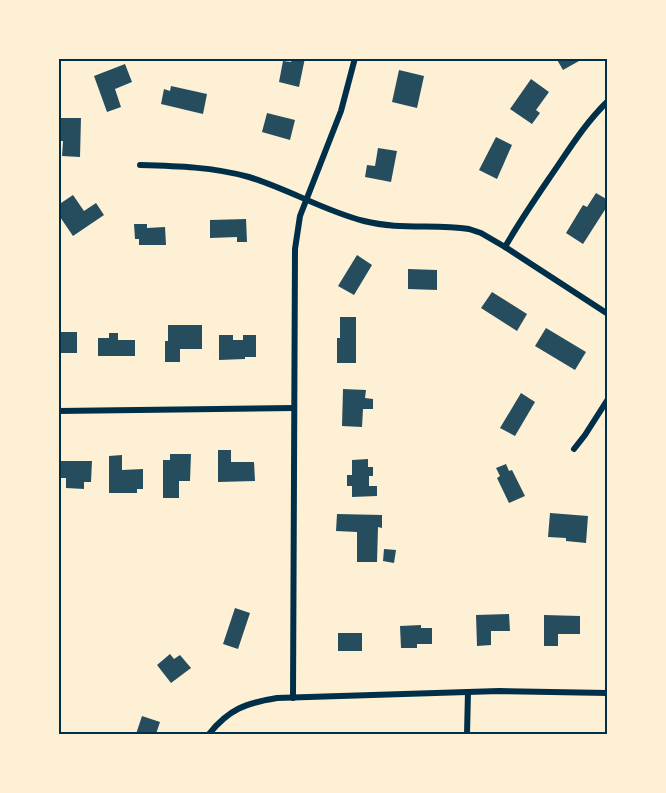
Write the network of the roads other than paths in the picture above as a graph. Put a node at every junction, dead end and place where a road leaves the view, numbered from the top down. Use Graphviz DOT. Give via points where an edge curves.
graph roads {
  1 [pos="355,58"];
  2 [pos="608,101"];
  3 [pos="140,165"];
  4 [pos="307,198"];
  5 [pos="505,248"];
  6 [pos="608,314"];
  7 [pos="608,399"];
  8 [pos="294,408"];
  9 [pos="58,411"];
  10 [pos="574,449"];
  11 [pos="468,692"];
  12 [pos="608,693"];
  13 [pos="293,698"];
  14 [pos="209,735"];
  15 [pos="467,735"];
  1 -- 4 [label="street" via="341,111"];
  2 -- 5 [label="street" via="564,155"];
  3 -- 4 [label="street" via="220,170"];
  4 -- 5 [label="street" via="363,221 469,229"];
  4 -- 8 [label="street" via="295,249"];
  5 -- 6 [label="street"];
  7 -- 10 [label="street"];
  8 -- 9 [label="street"];
  8 -- 13 [label="street"];
  11 -- 12 [label="street"];
  11 -- 13 [label="street"];
  11 -- 15 [label="street"];
  13 -- 14 [label="street" via="256,702 233,710"];
}
